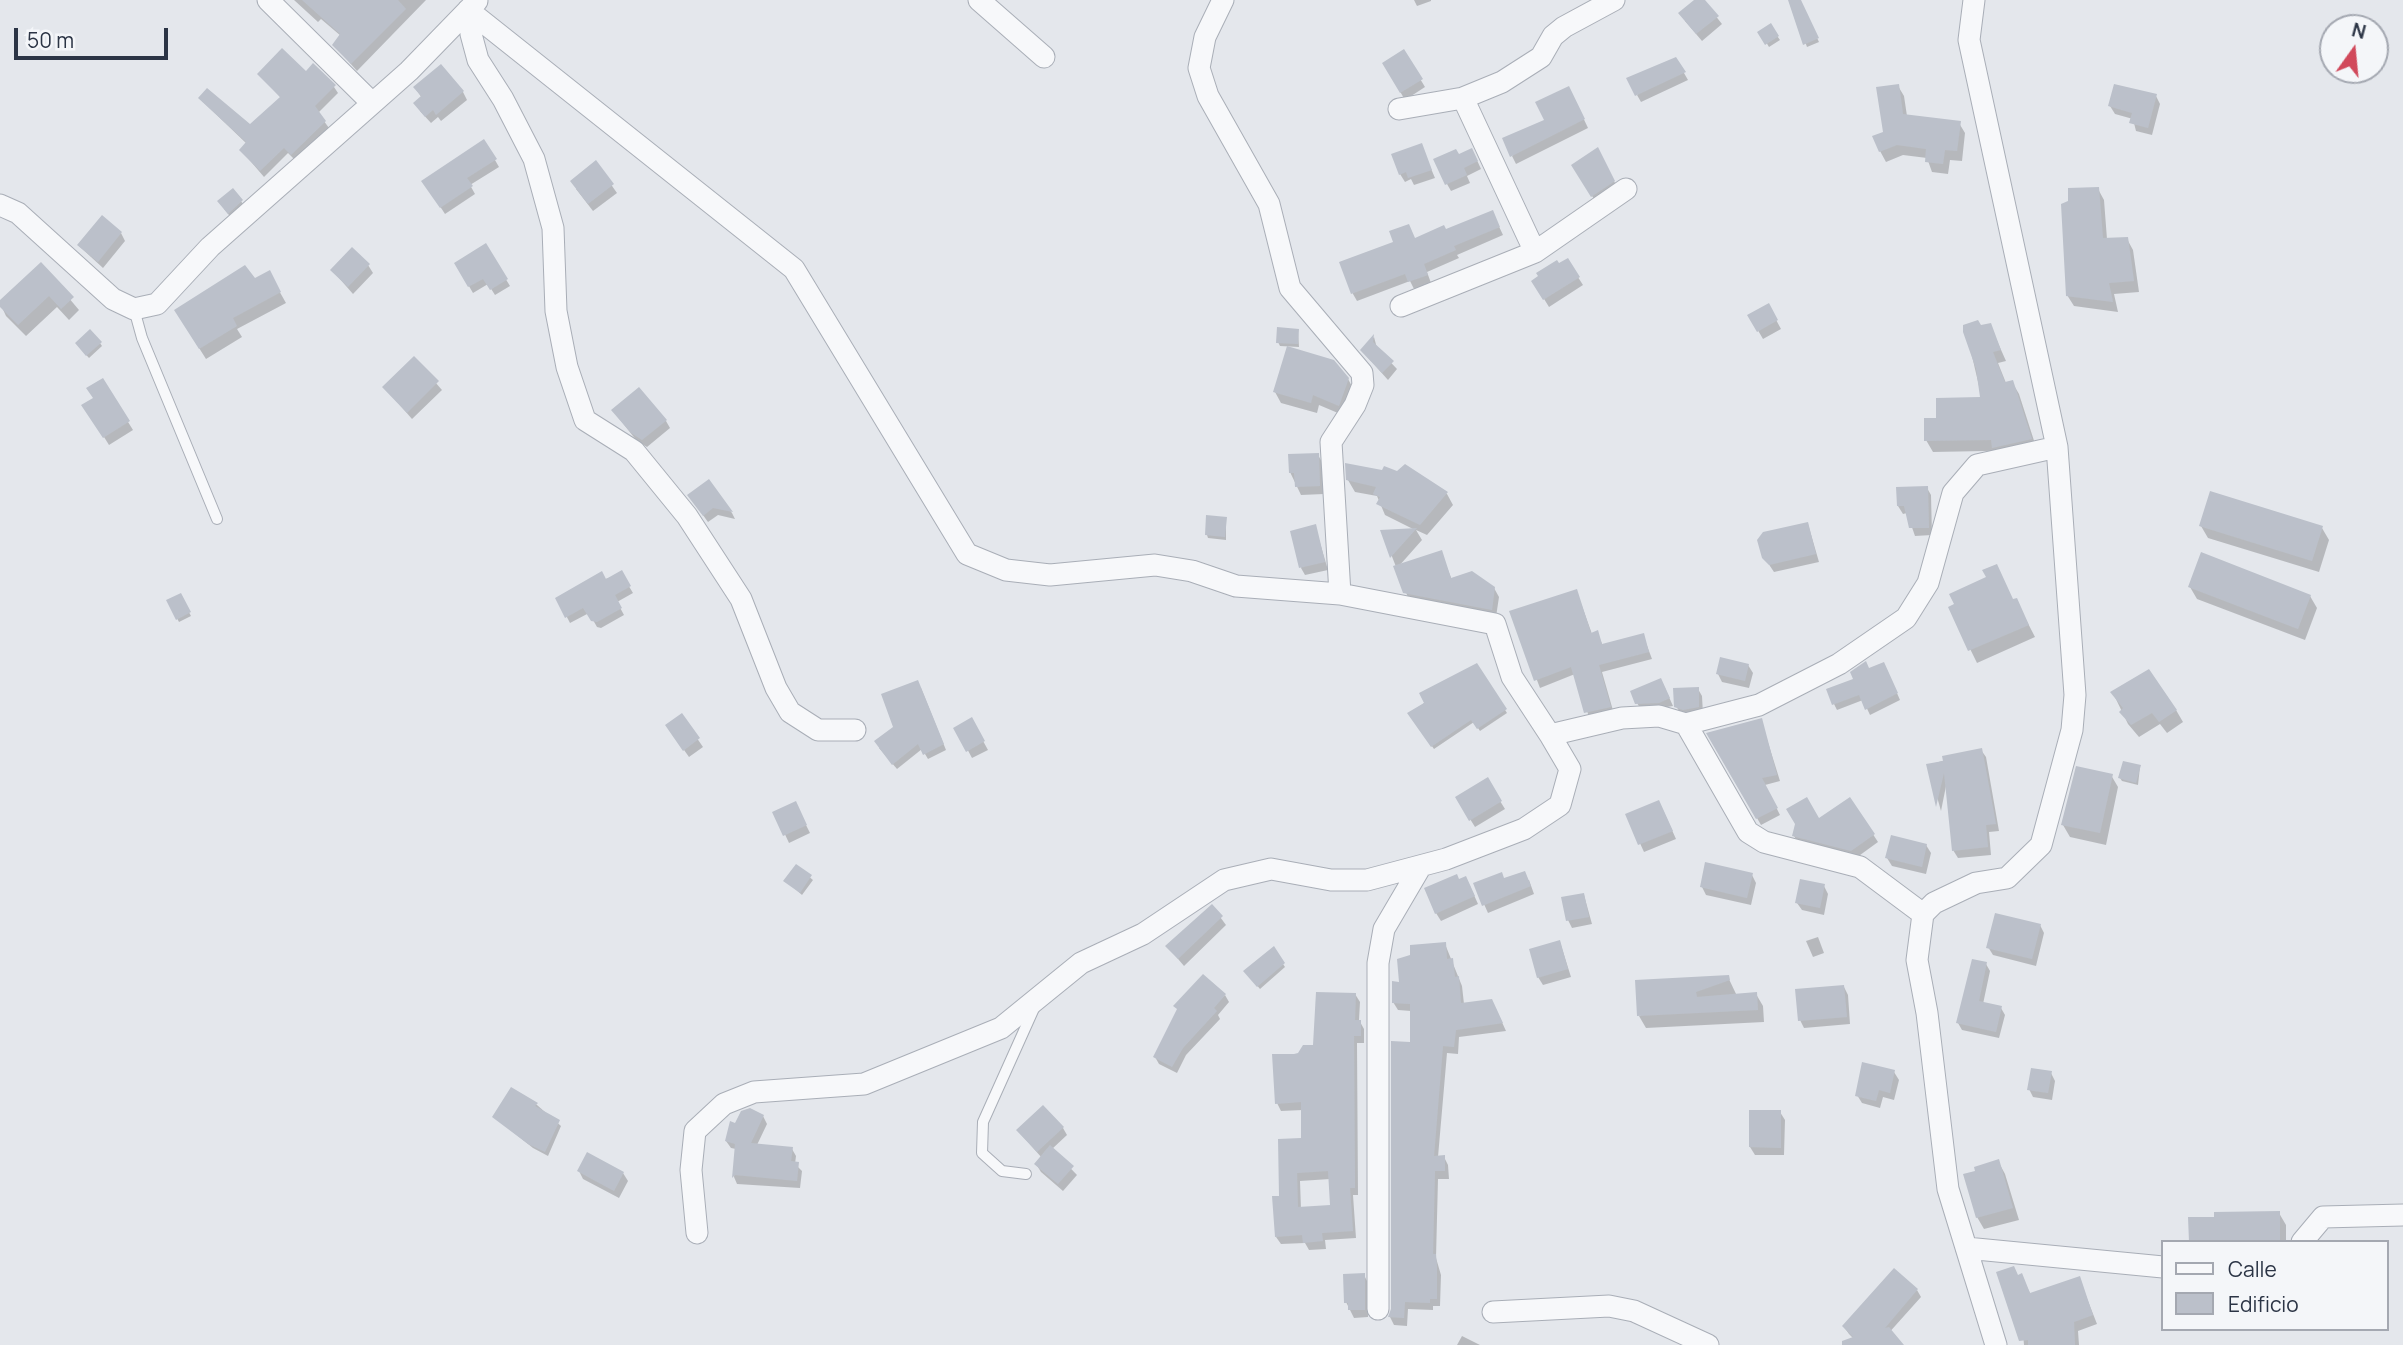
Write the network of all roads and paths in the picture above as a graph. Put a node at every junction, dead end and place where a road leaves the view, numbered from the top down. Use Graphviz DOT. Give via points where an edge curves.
graph roads {
  1 [pos="268,0"];
  2 [pos="979,0"];
  3 [pos="1223,0"];
  4 [pos="1615,0"];
  5 [pos="1974,0"];
  6 [pos="474,9"];
  7 [pos="1044,57"];
  8 [pos="1463,98"];
  9 [pos="372,103"];
  10 [pos="1399,109"];
  11 [pos="1626,189"];
  12 [pos="0,205"];
  13 [pos="1535,252"];
  14 [pos="1401,306"];
  15 [pos="134,309"];
  16 [pos="2057,447"];
  17 [pos="216,519"];
  18 [pos="1340,594"];
  19 [pos="1686,724"];
  20 [pos="855,730"];
  21 [pos="1550,735"];
  22 [pos="1421,866"];
  23 [pos="1923,915"];
  24 [pos="1039,999"];
  25 [pos="1026,1174"];
  26 [pos="2403,1215"];
  27 [pos="697,1233"];
  28 [pos="2304,1240"];
  29 [pos="1966,1248"];
  30 [pos="2162,1267"];
  31 [pos="1378,1309"];
  32 [pos="1493,1312"];
  33 [pos="1708,1345"];
  34 [pos="1996,1345"];
  1 -- 9 [label="street"];
  2 -- 7 [label="street"];
  3 -- 18 [label="street" via="1205,37 1199,68 1208,96 1269,204 1290,288 1362,373 1363,385 1355,405 1331,442"];
  4 -- 8 [label="street" via="1564,27 1541,57 1502,82"];
  5 -- 16 [label="street" via="1969,40"];
  6 -- 9 [label="street"];
  6 -- 18 [label="street" via="794,269 967,554 1006,570 1050,575 1155,565 1236,586"];
  6 -- 20 [label="street" via="471,34 478,60 534,159 553,228 556,311 566,368 585,421 634,451 687,516 741,599 790,712 818,730"];
  8 -- 10 [label="street"];
  8 -- 13 [label="street"];
  9 -- 15 [label="street" via="210,247 156,304"];
  11 -- 13 [label="street"];
  12 -- 15 [label="street" via="18,213 113,299"];
  13 -- 14 [label="street"];
  15 -- 17 [label="lane"];
  16 -- 19 [label="street" via="1977,465 1953,493 1928,583 1906,618 1839,664 1759,705"];
  16 -- 23 [label="street" via="2075,695 2072,730 2041,845 2007,878 1976,883 1934,903"];
  18 -- 21 [label="street" via="1495,624 1512,677"];
  19 -- 21 [label="street" via="1660,716 1622,718"];
  19 -- 23 [label="street" via="1748,832 1764,842 1860,867"];
  21 -- 22 [label="street" via="1570,769 1560,805 1524,829"];
  22 -- 24 [label="street" via="1367,880 1331,880 1271,869 1224,880 1143,933 1081,962"];
  22 -- 31 [label="street" via="1384,929 1378,963"];
  23 -- 29 [label="street" via="1917,960 1948,1189"];
  24 -- 25 [label="lane" via="983,1122 982,1153 1002,1171"];
  24 -- 27 [label="street" via="1001,1028 864,1084 754,1092 724,1104 695,1131 691,1170"];
  26 -- 28 [label="street" via="2323,1217"];
  29 -- 30 [label="street"];
  29 -- 34 [label="street"];
  32 -- 33 [label="street" via="1609,1306 1634,1311"];
}
